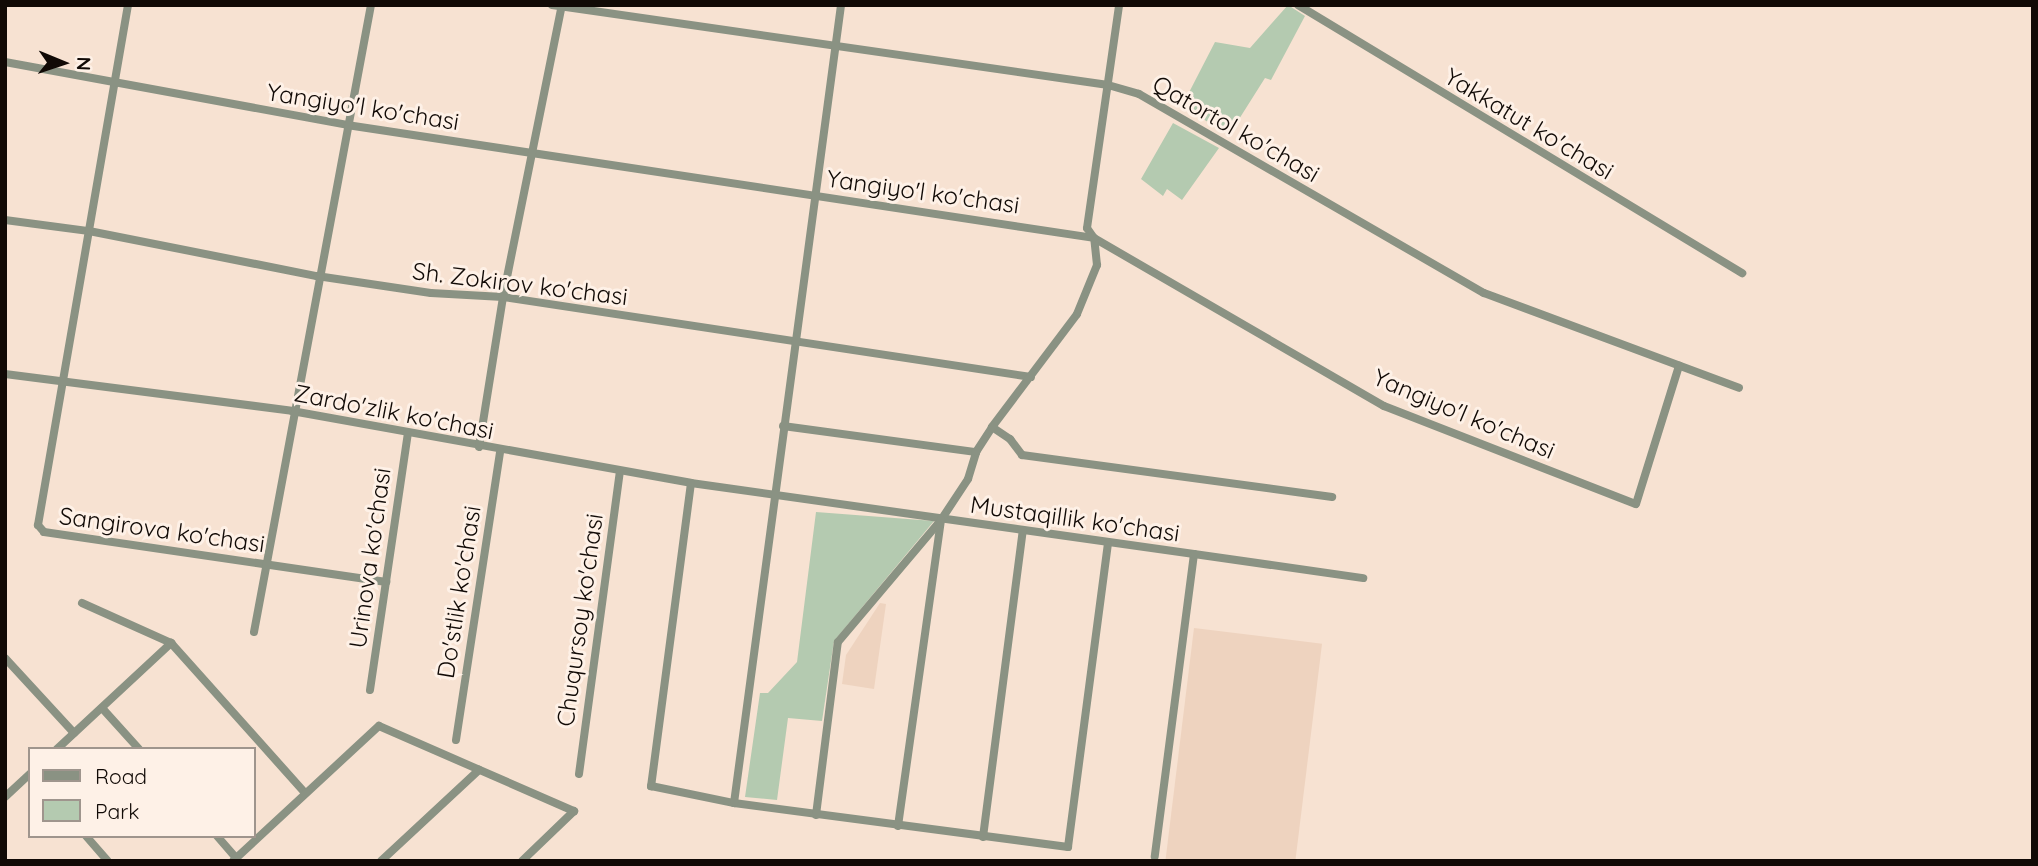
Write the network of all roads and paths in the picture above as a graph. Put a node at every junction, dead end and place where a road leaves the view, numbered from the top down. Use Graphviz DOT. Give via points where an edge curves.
graph roads {
  1 [pos="128,5"];
  2 [pos="371,5"];
  3 [pos="841,5"];
  4 [pos="1119,5"];
  5 [pos="1298,5"];
  6 [pos="558,6"];
  7 [pos="834,49"];
  8 [pos="5,62"];
  9 [pos="115,84"];
  10 [pos="1108,85"];
  11 [pos="347,125"];
  12 [pos="530,154"];
  13 [pos="814,196"];
  14 [pos="5,220"];
  15 [pos="89,231"];
  16 [pos="1094,238"];
  17 [pos="1742,273"];
  18 [pos="317,276"];
  19 [pos="503,297"];
  20 [pos="793,342"];
  21 [pos="1679,366"];
  22 [pos="5,374"];
  23 [pos="1031,377"];
  24 [pos="62,382"];
  25 [pos="1739,388"];
  26 [pos="292,411"];
  27 [pos="783,426"];
  28 [pos="992,427"];
  29 [pos="408,433"];
  30 [pos="480,447"];
  31 [pos="500,451"];
  32 [pos="976,452"];
  33 [pos="620,471"];
  34 [pos="691,483"];
  35 [pos="774,496"];
  36 [pos="1332,497"];
  37 [pos="941,520"];
  38 [pos="1023,531"];
  39 [pos="1108,544"];
  40 [pos="1194,554"];
  41 [pos="267,564"];
  42 [pos="1363,578"];
  43 [pos="386,582"];
  44 [pos="82,603"];
  45 [pos="254,632"];
  46 [pos="171,643"];
  47 [pos="5,658"];
  48 [pos="370,690"];
  49 [pos="102,708"];
  50 [pos="74,733"];
  51 [pos="456,740"];
  52 [pos="59,747"];
  53 [pos="137,747"];
  54 [pos="479,769"];
  55 [pos="579,774"];
  56 [pos="28,776"];
  57 [pos="304,793"];
  58 [pos="6,796"];
  59 [pos="734,803"];
  60 [pos="816,815"];
  61 [pos="898,826"];
  62 [pos="983,837"];
  63 [pos="88,838"];
  64 [pos="219,838"];
  65 [pos="1155,856"];
  66 [pos="235,859"];
  67 [pos="108,861"];
  68 [pos="381,861"];
  69 [pos="522,861"];
  1 -- 9 [label="street, Sangirova ko'chasi"];
  2 -- 11 [label="street"];
  3 -- 7 [label="street"];
  4 -- 10 [label="street"];
  5 -- 17 [label="street, Yakkatut ko'chasi"];
  6 -- 7 [label="street, Qatortol ko'chasi"];
  6 -- 12 [label="street"];
  7 -- 10 [label="street, Qatortol ko'chasi"];
  7 -- 13 [label="street"];
  8 -- 9 [label="street, Yangiyo'l ko'chasi"];
  9 -- 11 [label="street, Yangiyo'l ko'chasi"];
  9 -- 15 [label="street, Sangirova ko'chasi"];
  10 -- 16 [label="street" via="1087,228"];
  10 -- 21 [label="street, Qatortol ko'chasi" via="1139,94 1201,127 1382,237 1485,293"];
  11 -- 12 [label="street, Yangiyo'l ko'chasi"];
  11 -- 18 [label="street"];
  12 -- 13 [label="street, Yangiyo'l ko'chasi"];
  12 -- 19 [label="street"];
  13 -- 16 [label="street, Yangiyo'l ko'chasi"];
  13 -- 20 [label="street"];
  14 -- 15 [label="street, Sh. Zokirov ko'chasi"];
  15 -- 18 [label="street, Sh. Zokirov ko'chasi"];
  15 -- 24 [label="street, Sangirova ko'chasi"];
  16 -- 21 [label="street, Yangiyo'l ko'chasi" via="1384,406 1636,504"];
  16 -- 23 [label="street" via="1097,265 1077,314"];
  18 -- 19 [label="street, Sh. Zokirov ko'chasi" via="430,293"];
  18 -- 26 [label="street"];
  19 -- 20 [label="street, Sh. Zokirov ko'chasi"];
  19 -- 30 [label="street"];
  20 -- 23 [label="street, Sh. Zokirov ko'chasi"];
  20 -- 27 [label="street"];
  21 -- 25 [label="street, Qatortol ko'chasi"];
  22 -- 24 [label="street, Zardo'zlik ko'chasi"];
  23 -- 28 [label="street"];
  24 -- 26 [label="street, Zardo'zlik ko'chasi"];
  24 -- 41 [label="street, Sangirova ko'chasi" via="38,525 44,533"];
  26 -- 29 [label="street, Zardo'zlik ko'chasi"];
  26 -- 41 [label="street"];
  27 -- 32 [label="street"];
  27 -- 35 [label="street"];
  28 -- 32 [label="street"];
  28 -- 36 [label="street" via="1010,439 1022,455"];
  29 -- 30 [label="street, Zardo'zlik ko'chasi"];
  29 -- 43 [label="street, Urinova ko'chasi"];
  30 -- 31 [label="street, Zardo'zlik ko'chasi"];
  31 -- 33 [label="street, Zardo'zlik ko'chasi"];
  31 -- 51 [label="street, Do'stlik ko'chasi"];
  32 -- 37 [label="street" via="968,479"];
  33 -- 34 [label="street, Zardo'zlik ko'chasi"];
  33 -- 55 [label="street, Chuqursoy ko'chasi"];
  34 -- 35 [label="street, Zardo'zlik ko'chasi"];
  34 -- 59 [label="street" via="650,786"];
  35 -- 37 [label="street, Mustaqillik ko'chasi"];
  35 -- 59 [label="street"];
  37 -- 38 [label="street, Mustaqillik ko'chasi"];
  37 -- 60 [label="street" via="838,642"];
  37 -- 61 [label="street"];
  38 -- 39 [label="street, Mustaqillik ko'chasi"];
  38 -- 62 [label="street"];
  39 -- 40 [label="street, Mustaqillik ko'chasi"];
  39 -- 62 [label="street" via="1068,848"];
  40 -- 42 [label="street"];
  40 -- 65 [label="street, Mustaqillik ko'chasi"];
  41 -- 43 [label="street, Sangirova ko'chasi"];
  41 -- 45 [label="street"];
  43 -- 48 [label="street, Urinova ko'chasi"];
  44 -- 46 [label="street"];
  46 -- 49 [label="street"];
  46 -- 57 [label="street"];
  47 -- 50 [label="street"];
  49 -- 50 [label="street"];
  49 -- 53 [label="street"];
  50 -- 52 [label="street"];
  54 -- 57 [label="street" via="379,726"];
  54 -- 68 [label="street"];
  54 -- 69 [label="street" via="574,811"];
  56 -- 58 [label="street"];
  57 -- 66 [label="street"];
  59 -- 60 [label="street"];
  60 -- 61 [label="street"];
  61 -- 62 [label="street"];
  63 -- 67 [label="street"];
  64 -- 66 [label="street"];
}
